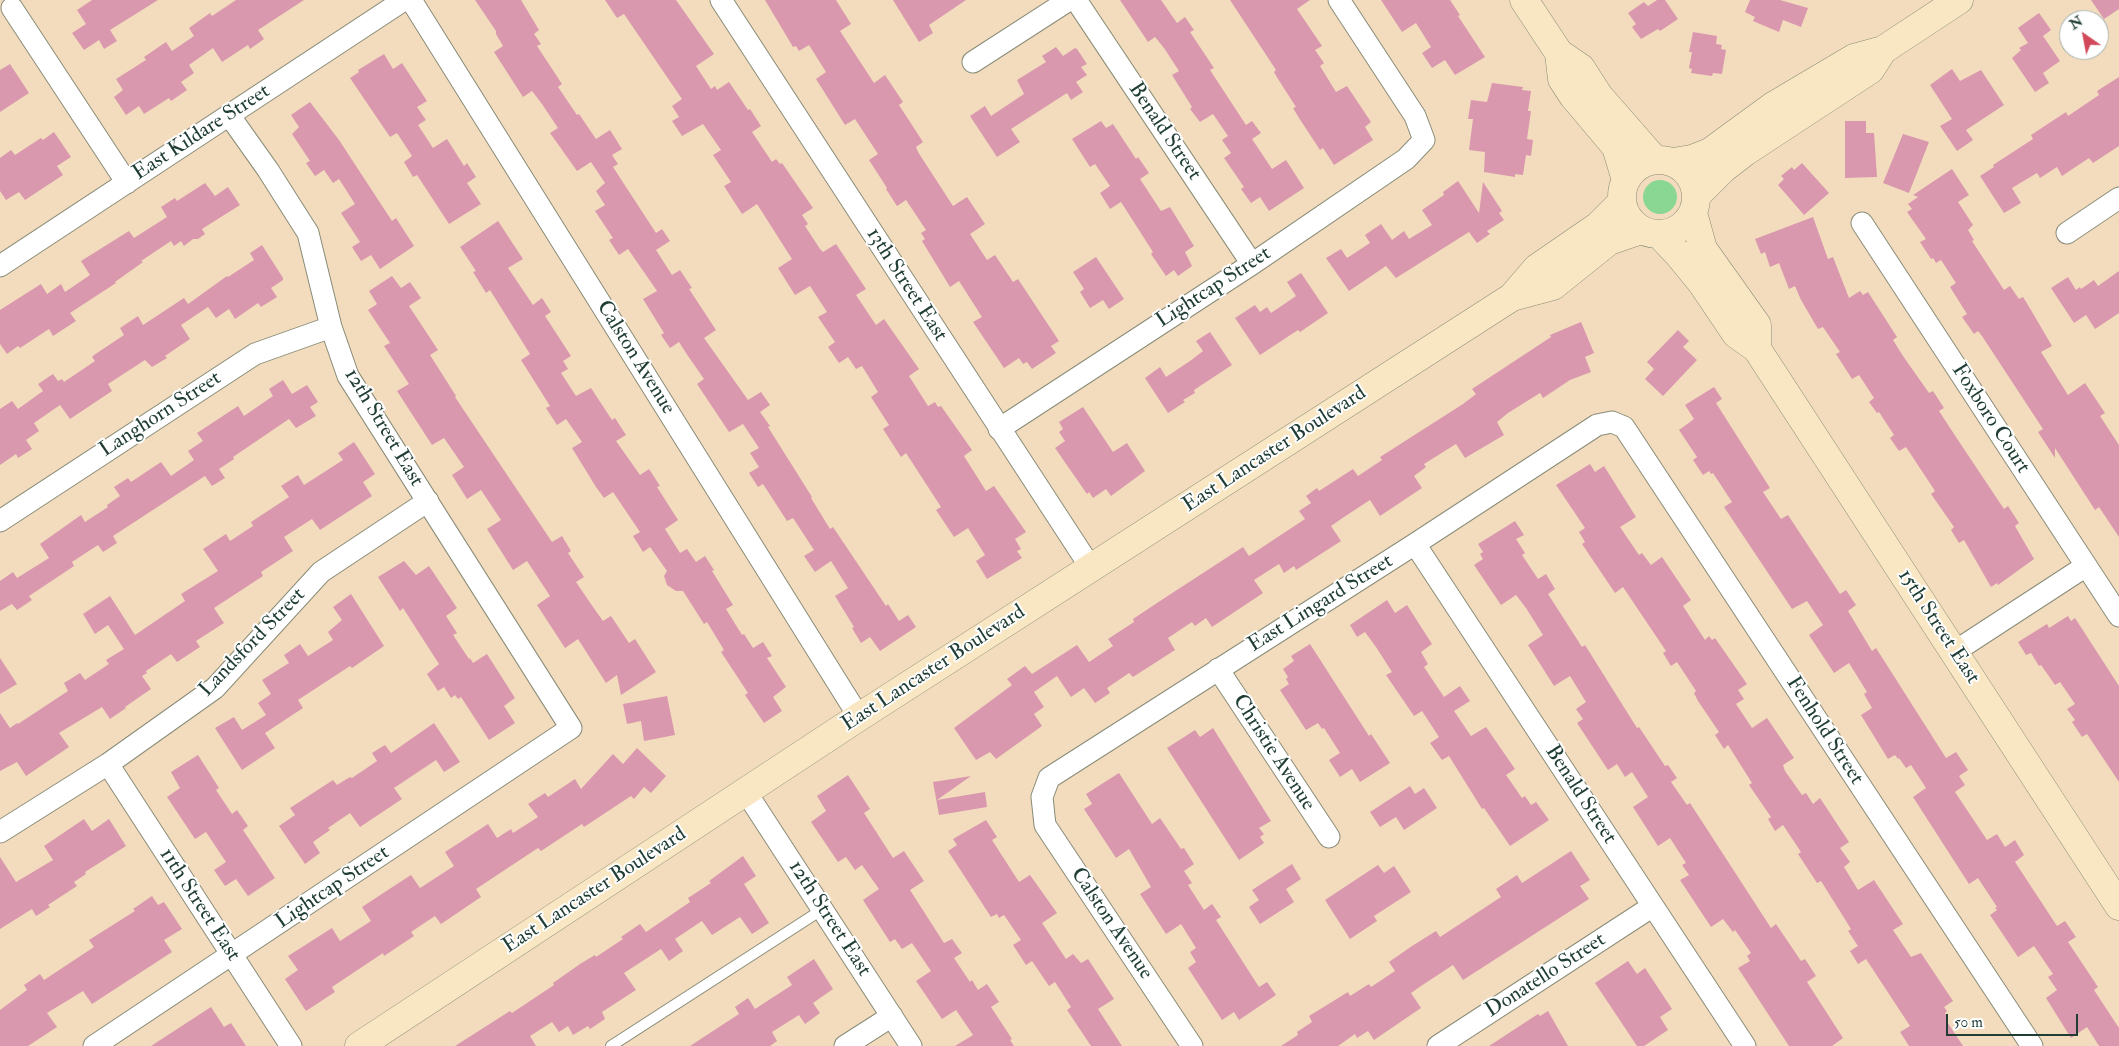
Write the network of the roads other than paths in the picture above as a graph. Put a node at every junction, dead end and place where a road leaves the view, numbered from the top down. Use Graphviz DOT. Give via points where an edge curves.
graph roads {
  1 [pos="404,0"];
  2 [pos="411,0"];
  3 [pos="721,0"];
  4 [pos="1069,0"];
  5 [pos="1076,0"];
  6 [pos="1339,0"];
  7 [pos="1524,0"];
  8 [pos="1959,0"];
  9 [pos="12,8"];
  10 [pos="1883,50"];
  11 [pos="1559,54"];
  12 [pos="974,62"];
  13 [pos="229,115"];
  14 [pos="1664,161"];
  15 [pos="127,183"];
  16 [pos="1624,191"];
  17 [pos="2119,198"];
  18 [pos="1695,204"];
  19 [pos="1862,223"];
  20 [pos="1650,232"];
  21 [pos="2067,233"];
  22 [pos="1252,264"];
  23 [pos="0,266"];
  24 [pos="1512,297"];
  25 [pos="331,327"];
  26 [pos="1757,349"];
  27 [pos="1612,422"];
  28 [pos="999,429"];
  29 [pos="428,501"];
  30 [pos="0,521"];
  31 [pos="1415,544"];
  32 [pos="2086,566"];
  33 [pos="1091,568"];
  34 [pos="2119,616"];
  35 [pos="1954,652"];
  36 [pos="1218,669"];
  37 [pos="859,716"];
  38 [pos="570,728"];
  39 [pos="108,764"];
  40 [pos="746,792"];
  41 [pos="1042,797"];
  42 [pos="2,827"];
  43 [pos="1329,837"];
  44 [pos="1653,906"];
  45 [pos="2119,906"];
  46 [pos="823,909"];
  47 [pos="231,956"];
  48 [pos="892,1016"];
  49 [pos="1450,1043"];
  50 [pos="94,1046"];
  51 [pos="291,1046"];
  52 [pos="359,1046"];
  53 [pos="611,1046"];
  54 [pos="845,1046"];
  55 [pos="911,1046"];
  56 [pos="1192,1046"];
  57 [pos="1745,1046"];
  58 [pos="2032,1046"];
  1 -- 13 [label="street, East Kildare Street"];
  2 -- 37 [label="street, Calston Avenue"];
  3 -- 28 [label="street, 13th Street East"];
  4 -- 12 [label="street"];
  5 -- 22 [label="street, Benald Street"];
  6 -- 22 [label="street, Lightcap Street" via="1415,116 1424,140 1406,159"];
  7 -- 11 [label="main road"];
  8 -- 10 [label="main road"];
  9 -- 15 [label="street"];
  10 -- 14 [label="main road" via="1854,58 1781,101 1710,152 1692,159"];
  10 -- 18 [label="main road" via="1870,70 1723,169"];
  11 -- 14 [label="main road" via="1581,68 1599,96"];
  11 -- 16 [label="main road" via="1562,79 1616,147"];
  13 -- 15 [label="street, East Kildare Street"];
  13 -- 25 [label="street, 12th Street East" via="308,233"];
  14 -- 16 [label="main road" via="1639,167"];
  14 -- 18 [label="main road" via="1685,170 1692,182"];
  15 -- 23 [label="street, East Kildare Street"];
  16 -- 20 [label="main road" via="1632,220"];
  16 -- 24 [label="main road, East Lancaster Boulevard" via="1598,226 1537,268"];
  17 -- 21 [label="street"];
  18 -- 20 [label="main road" via="1684,224 1672,232"];
  18 -- 26 [label="main road" via="1703,249 1757,324"];
  19 -- 32 [label="street, Foxboro Court"];
  20 -- 24 [label="main road, East Lancaster Boulevard" via="1609,241 1553,286"];
  20 -- 26 [label="main road, 15th Street East" via="1678,254 1736,334"];
  22 -- 28 [label="street, Lightcap Street"];
  24 -- 33 [label="main road, East Lancaster Boulevard"];
  25 -- 29 [label="street, 12th Street East" via="348,376"];
  25 -- 30 [label="street, Langhorn Street" via="255,354"];
  26 -- 35 [label="main road, 15th Street East"];
  27 -- 31 [label="street, East Lingard Street" via="1597,425"];
  27 -- 58 [label="street, Fenhold Street" via="1624,427"];
  28 -- 33 [label="street, 13th Street East"];
  29 -- 38 [label="street, 12th Street East"];
  29 -- 39 [label="street, Landsford Street" via="321,572 215,688"];
  31 -- 36 [label="street, East Lingard Street"];
  31 -- 44 [label="street, Benald Street"];
  32 -- 34 [label="street, Foxboro Court"];
  32 -- 35 [label="street"];
  33 -- 37 [label="main road, East Lancaster Boulevard"];
  35 -- 45 [label="main road, 15th Street East"];
  36 -- 41 [label="street, East Lingard Street" via="1049,778"];
  36 -- 43 [label="street, Christie Avenue"];
  37 -- 40 [label="main road, East Lancaster Boulevard"];
  38 -- 47 [label="street, Lightcap Street"];
  39 -- 42 [label="street, Landsford Street"];
  39 -- 47 [label="street, 11th Street East"];
  40 -- 46 [label="street, 12th Street East"];
  40 -- 52 [label="main road, East Lancaster Boulevard"];
  41 -- 56 [label="street, Calston Avenue" via="1045,825"];
  44 -- 49 [label="street, Donatello Street"];
  44 -- 57 [label="street, Benald Street"];
  46 -- 48 [label="street, 12th Street East"];
  46 -- 53 [label="lane"];
  47 -- 50 [label="street, Lightcap Street"];
  47 -- 51 [label="street, 11th Street East"];
  48 -- 54 [label="street"];
  48 -- 55 [label="street, 12th Street East"];
}
